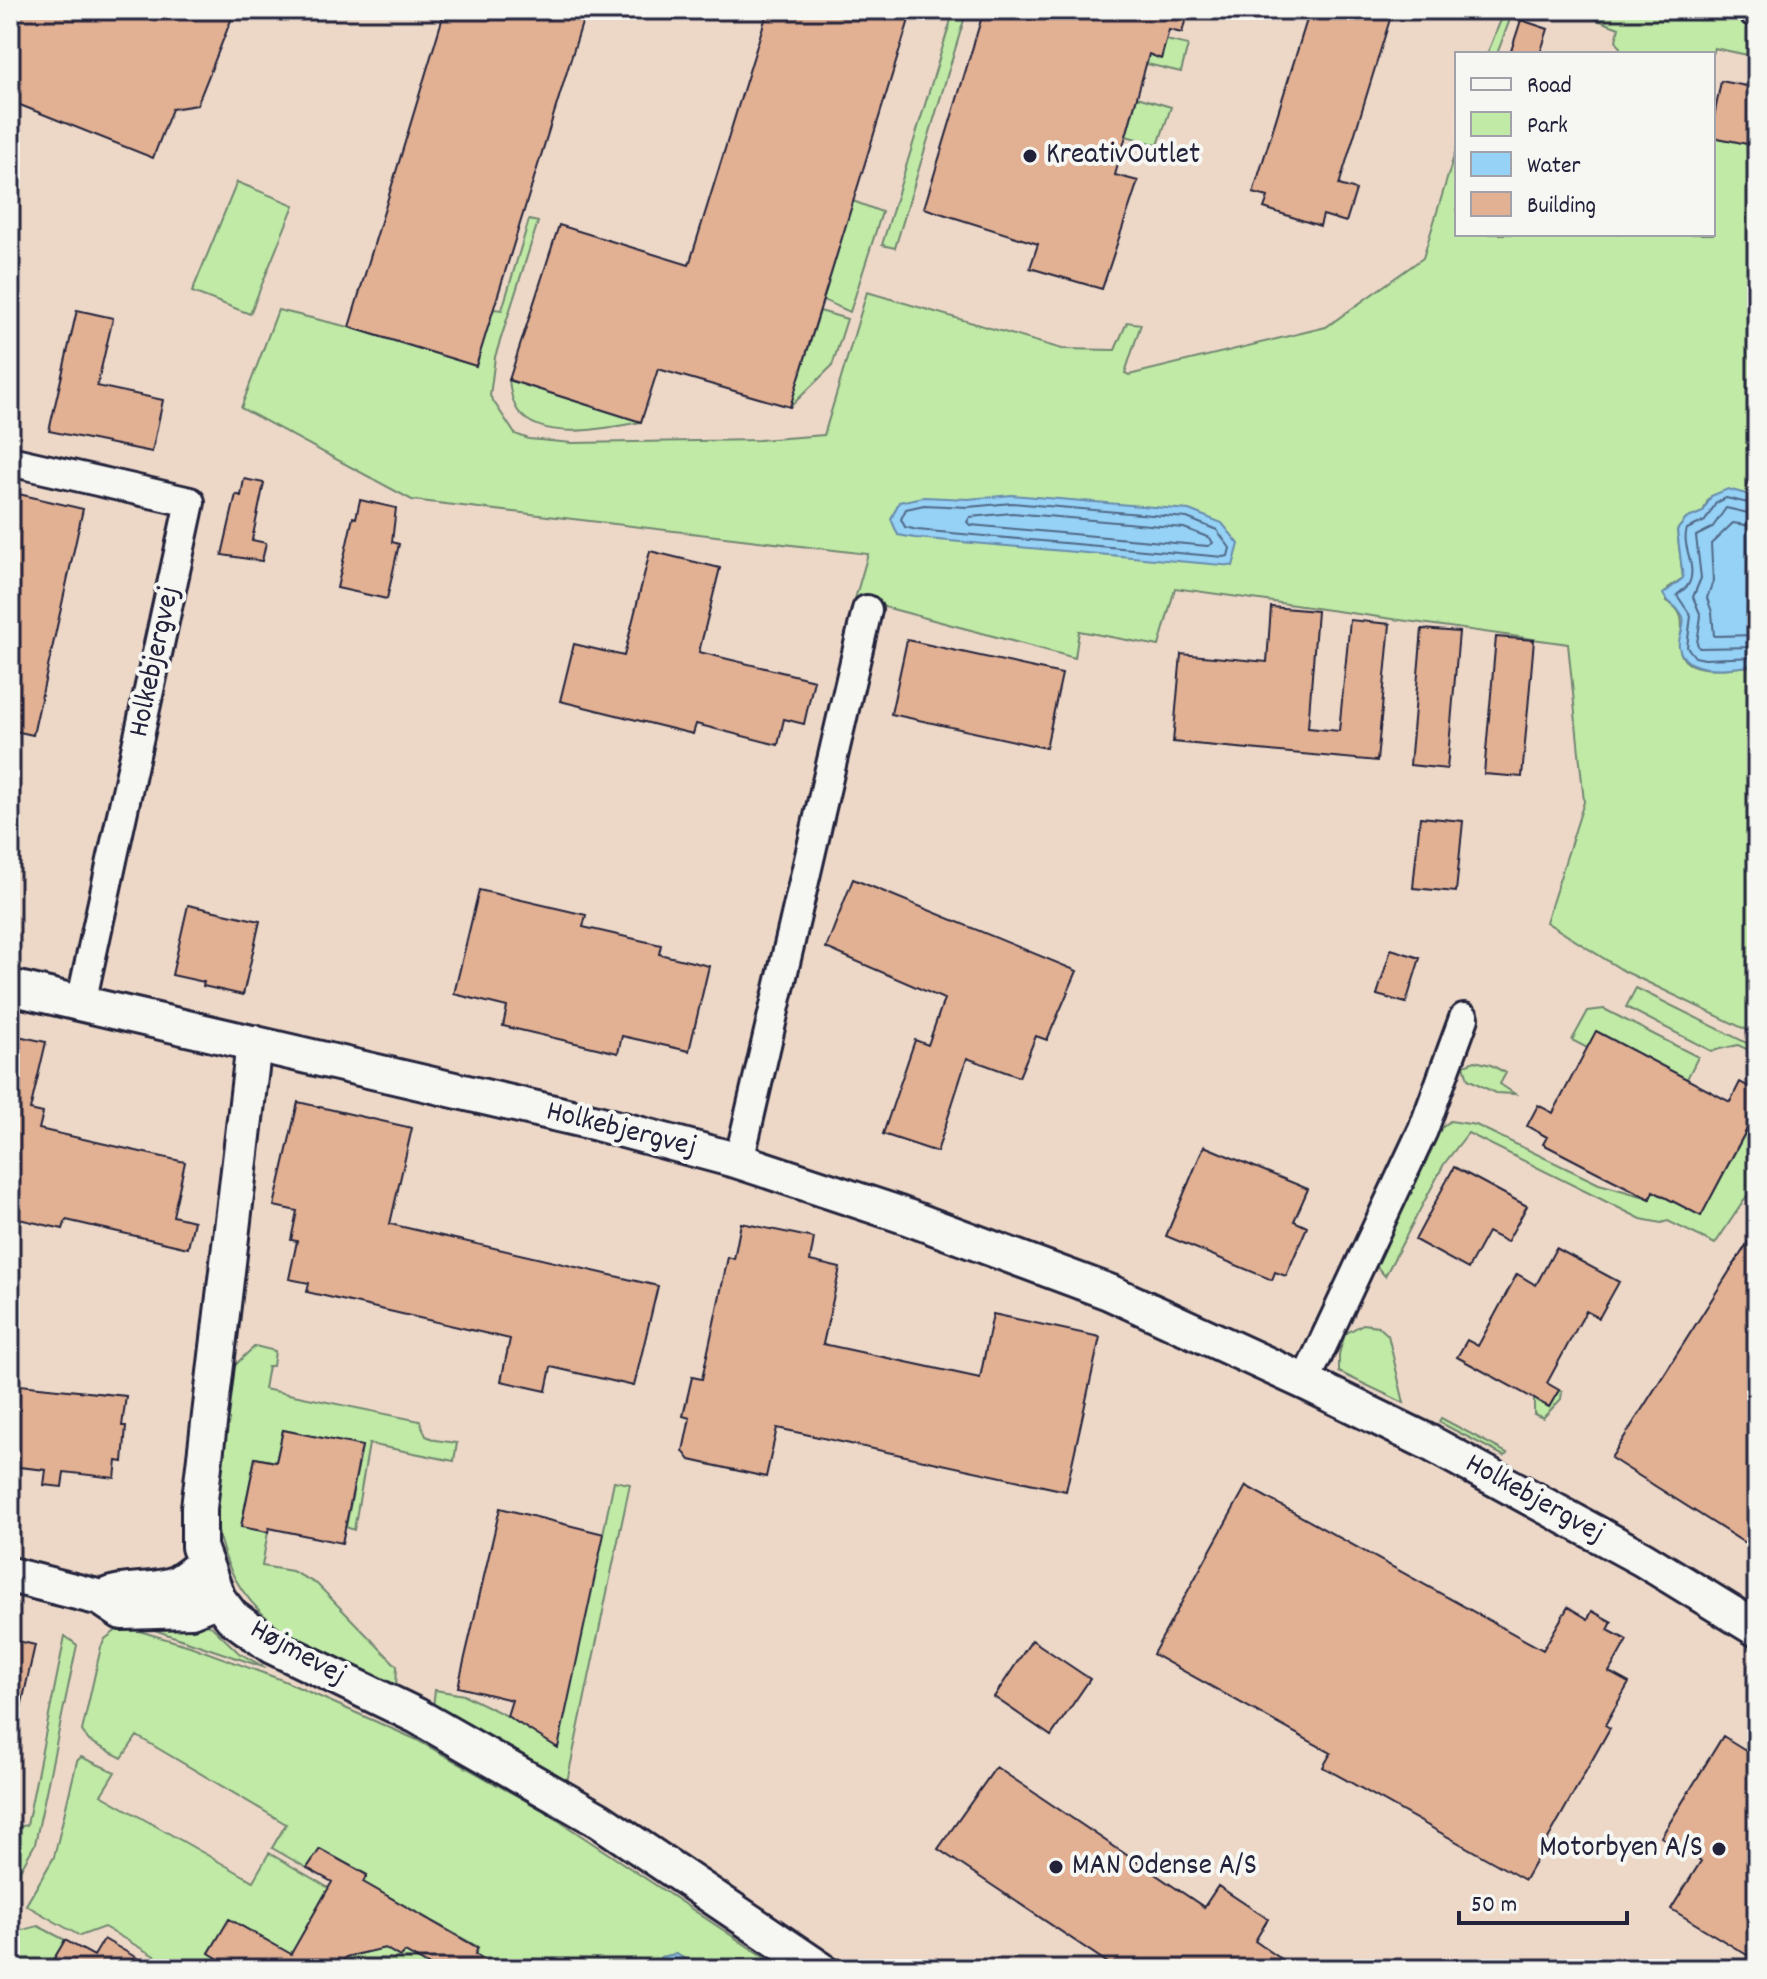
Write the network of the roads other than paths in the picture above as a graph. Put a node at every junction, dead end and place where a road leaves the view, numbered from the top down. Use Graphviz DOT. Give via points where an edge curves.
graph roads {
  1 [pos="10,461"];
  2 [pos="867,610"];
  3 [pos="10,987"];
  4 [pos="81,1003"];
  5 [pos="1464,1018"];
  6 [pos="254,1043"];
  7 [pos="739,1161"];
  8 [pos="1305,1382"];
  9 [pos="205,1563"];
  10 [pos="10,1575"];
  11 [pos="101,1598"];
  12 [pos="218,1599"];
  13 [pos="1757,1629"];
  14 [pos="820,1969"];
  1 -- 4 [label="street, Holkebjergvej" via="190,502"];
  2 -- 7 [label="street, Holkebjergvej"];
  3 -- 4 [label="street, Holkebjergvej"];
  4 -- 6 [label="street, Holkebjergvej"];
  5 -- 8 [label="street" via="1423,1130"];
  6 -- 7 [label="street, Holkebjergvej"];
  6 -- 9 [label="street, Højmevej" via="199,1508 199,1547"];
  7 -- 8 [label="street, Holkebjergvej" via="1109,1292"];
  8 -- 13 [label="street, Holkebjergvej" via="1643,1559"];
  9 -- 11 [label="street" via="175,1585"];
  9 -- 12 [label="street, Højmevej"];
  10 -- 11 [label="street"];
  11 -- 12 [label="street" via="122,1612 148,1613 191,1610"];
  12 -- 14 [label="street, Højmevej" via="232,1617 272,1646 417,1716 599,1820"];
}
